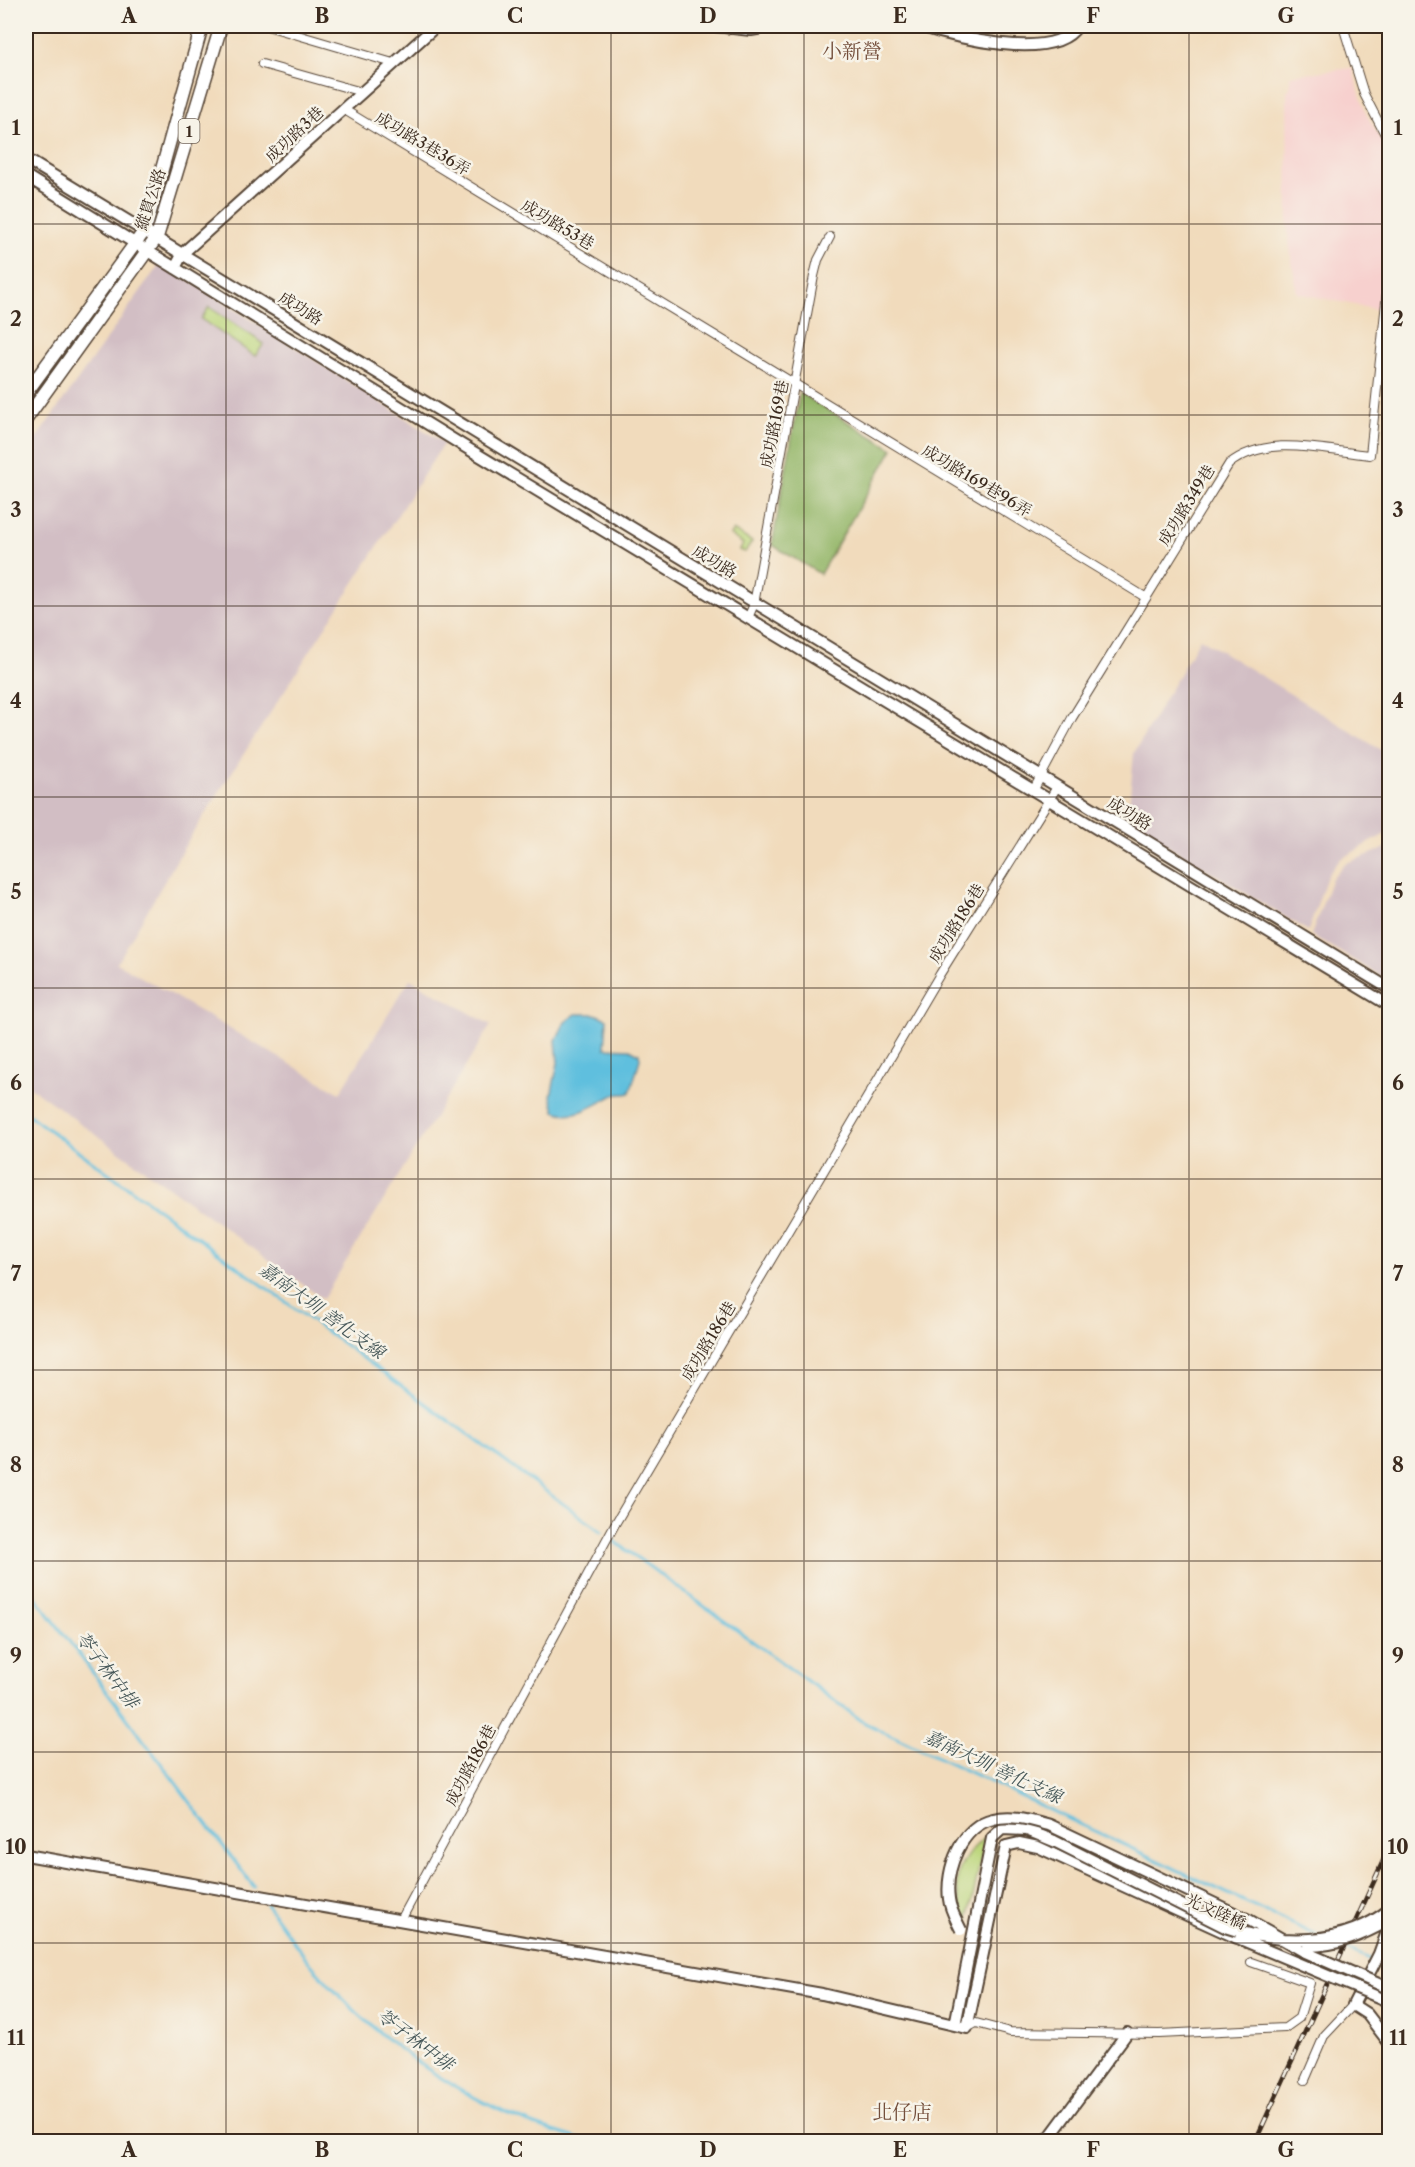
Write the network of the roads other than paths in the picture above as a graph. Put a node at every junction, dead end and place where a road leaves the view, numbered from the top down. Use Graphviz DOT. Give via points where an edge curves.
graph roads {
  1 [pos="202,26"];
  2 [pos="221,26"];
  3 [pos="267,26"];
  4 [pos="436,26"];
  5 [pos="715,26"];
  6 [pos="774,26"];
  7 [pos="920,26"];
  8 [pos="1077,26"];
  9 [pos="1343,26"];
  10 [pos="393,63"];
  11 [pos="262,64"];
  12 [pos="362,92"];
  13 [pos="343,110"];
  14 [pos="1389,144"];
  15 [pos="26,159"];
  16 [pos="26,176"];
  17 [pos="489,199"];
  18 [pos="145,230"];
  19 [pos="157,237"];
  20 [pos="830,237"];
  21 [pos="136,244"];
  22 [pos="148,251"];
  23 [pos="183,253"];
  24 [pos="1389,264"];
  25 [pos="175,268"];
  26 [pos="795,387"];
  27 [pos="26,393"];
  28 [pos="26,419"];
  29 [pos="1145,597"];
  30 [pos="754,604"];
  31 [pos="748,618"];
  32 [pos="1042,778"];
  33 [pos="1057,787"];
  34 [pos="1033,791"];
  35 [pos="1048,801"];
  36 [pos="1389,989"];
  37 [pos="1389,1006"];
  38 [pos="26,1855"];
  39 [pos="1389,1909"];
  40 [pos="401,1920"];
  41 [pos="1389,1922"];
  42 [pos="1237,1938"];
  43 [pos="1389,1941"];
  44 [pos="1379,1954"];
  45 [pos="969,1956"];
  46 [pos="1251,1962"];
  47 [pos="1389,1989"];
  48 [pos="1389,2002"];
  49 [pos="1353,2005"];
  50 [pos="955,2025"];
  51 [pos="967,2028"];
  52 [pos="1127,2033"];
  53 [pos="1389,2044"];
  54 [pos="1305,2080"];
  55 [pos="1046,2142"];
  1 -- 18 [label="main road, 縱貫公路 / 1"];
  2 -- 19 [label="main road, 縱貫公路 / 1"];
  3 -- 10 [label="street"];
  4 -- 10 [label="street, 成功路3巷"];
  5 -- 6 [label="street" via="751,30"];
  7 -- 8 [label="street" via="968,39 1015,45 1058,40"];
  9 -- 14 [label="street" via="1364,94"];
  10 -- 12 [label="street, 成功路3巷"];
  11 -- 12 [label="street"];
  12 -- 13 [label="street, 成功路3巷"];
  13 -- 17 [label="street, 成功路3巷36弄"];
  13 -- 23 [label="street, 成功路3巷"];
  15 -- 18 [label="street, 成功路"];
  16 -- 21 [label="street, 成功路"];
  17 -- 26 [label="street, 成功路53巷"];
  18 -- 19 [label="street, 成功路"];
  18 -- 21 [label="main road, 縱貫公路 / 1"];
  19 -- 22 [label="main road, 縱貫公路 / 1"];
  19 -- 23 [label="street, 成功路"];
  20 -- 26 [label="street, 成功路169巷" via="814,276"];
  21 -- 22 [label="street, 成功路"];
  21 -- 27 [label="main road, 縱貫公路 / 1"];
  22 -- 25 [label="street, 成功路"];
  22 -- 28 [label="main road, 縱貫公路 / 1"];
  23 -- 25 [label="street, 成功路3巷"];
  23 -- 30 [label="street, 成功路"];
  24 -- 29 [label="street, 成功路349巷" via="1370,455 1270,446 1238,457 1222,472"];
  25 -- 31 [label="street, 成功路"];
  26 -- 29 [label="street, 成功路169巷96弄"];
  26 -- 30 [label="street, 成功路169巷"];
  29 -- 32 [label="street, 成功路349巷" via="1072,718"];
  30 -- 31 [label="street, 成功路169巷"];
  30 -- 32 [label="street, 成功路"];
  31 -- 34 [label="street, 成功路"];
  32 -- 33 [label="street, 成功路"];
  32 -- 34 [label="street, 成功路349巷"];
  33 -- 35 [label="street, 成功路186巷"];
  33 -- 36 [label="street, 成功路"];
  34 -- 35 [label="street, 成功路"];
  35 -- 37 [label="street, 成功路"];
  35 -- 40 [label="street, 成功路186巷" via="940,974 615,1524"];
  38 -- 40 [label="street"];
  39 -- 45 [label="street, 光文陸橋, bridge" via="1339,1935 1315,1940 1253,1937 1225,1927 1054,1841 1028,1830 1002,1828 992,1838"];
  40 -- 50 [label="street" via="822,1994"];
  41 -- 42 [label="street, 光文陸橋, bridge" via="1325,1946 1275,1946"];
  41 -- 44 [label="street"];
  42 -- 48 [label="street, bridge"];
  42 -- 51 [label="street, 光文陸橋" via="1038,1847 1019,1843 1006,1846"];
  43 -- 44 [label="street"];
  44 -- 49 [label="street"];
  45 -- 47 [label="street, bridge" via="949,1898 955,1856 977,1827 992,1819 1019,1817 1069,1834 1303,1951"];
  45 -- 50 [label="street"];
  46 -- 52 [label="street" via="1310,1983 1299,2018 1285,2028"];
  49 -- 53 [label="street" via="1367,2014"];
  49 -- 54 [label="street" via="1324,2036"];
  50 -- 51 [label="street"];
  51 -- 52 [label="street" via="976,2023 1010,2032"];
  52 -- 55 [label="street"];
}
